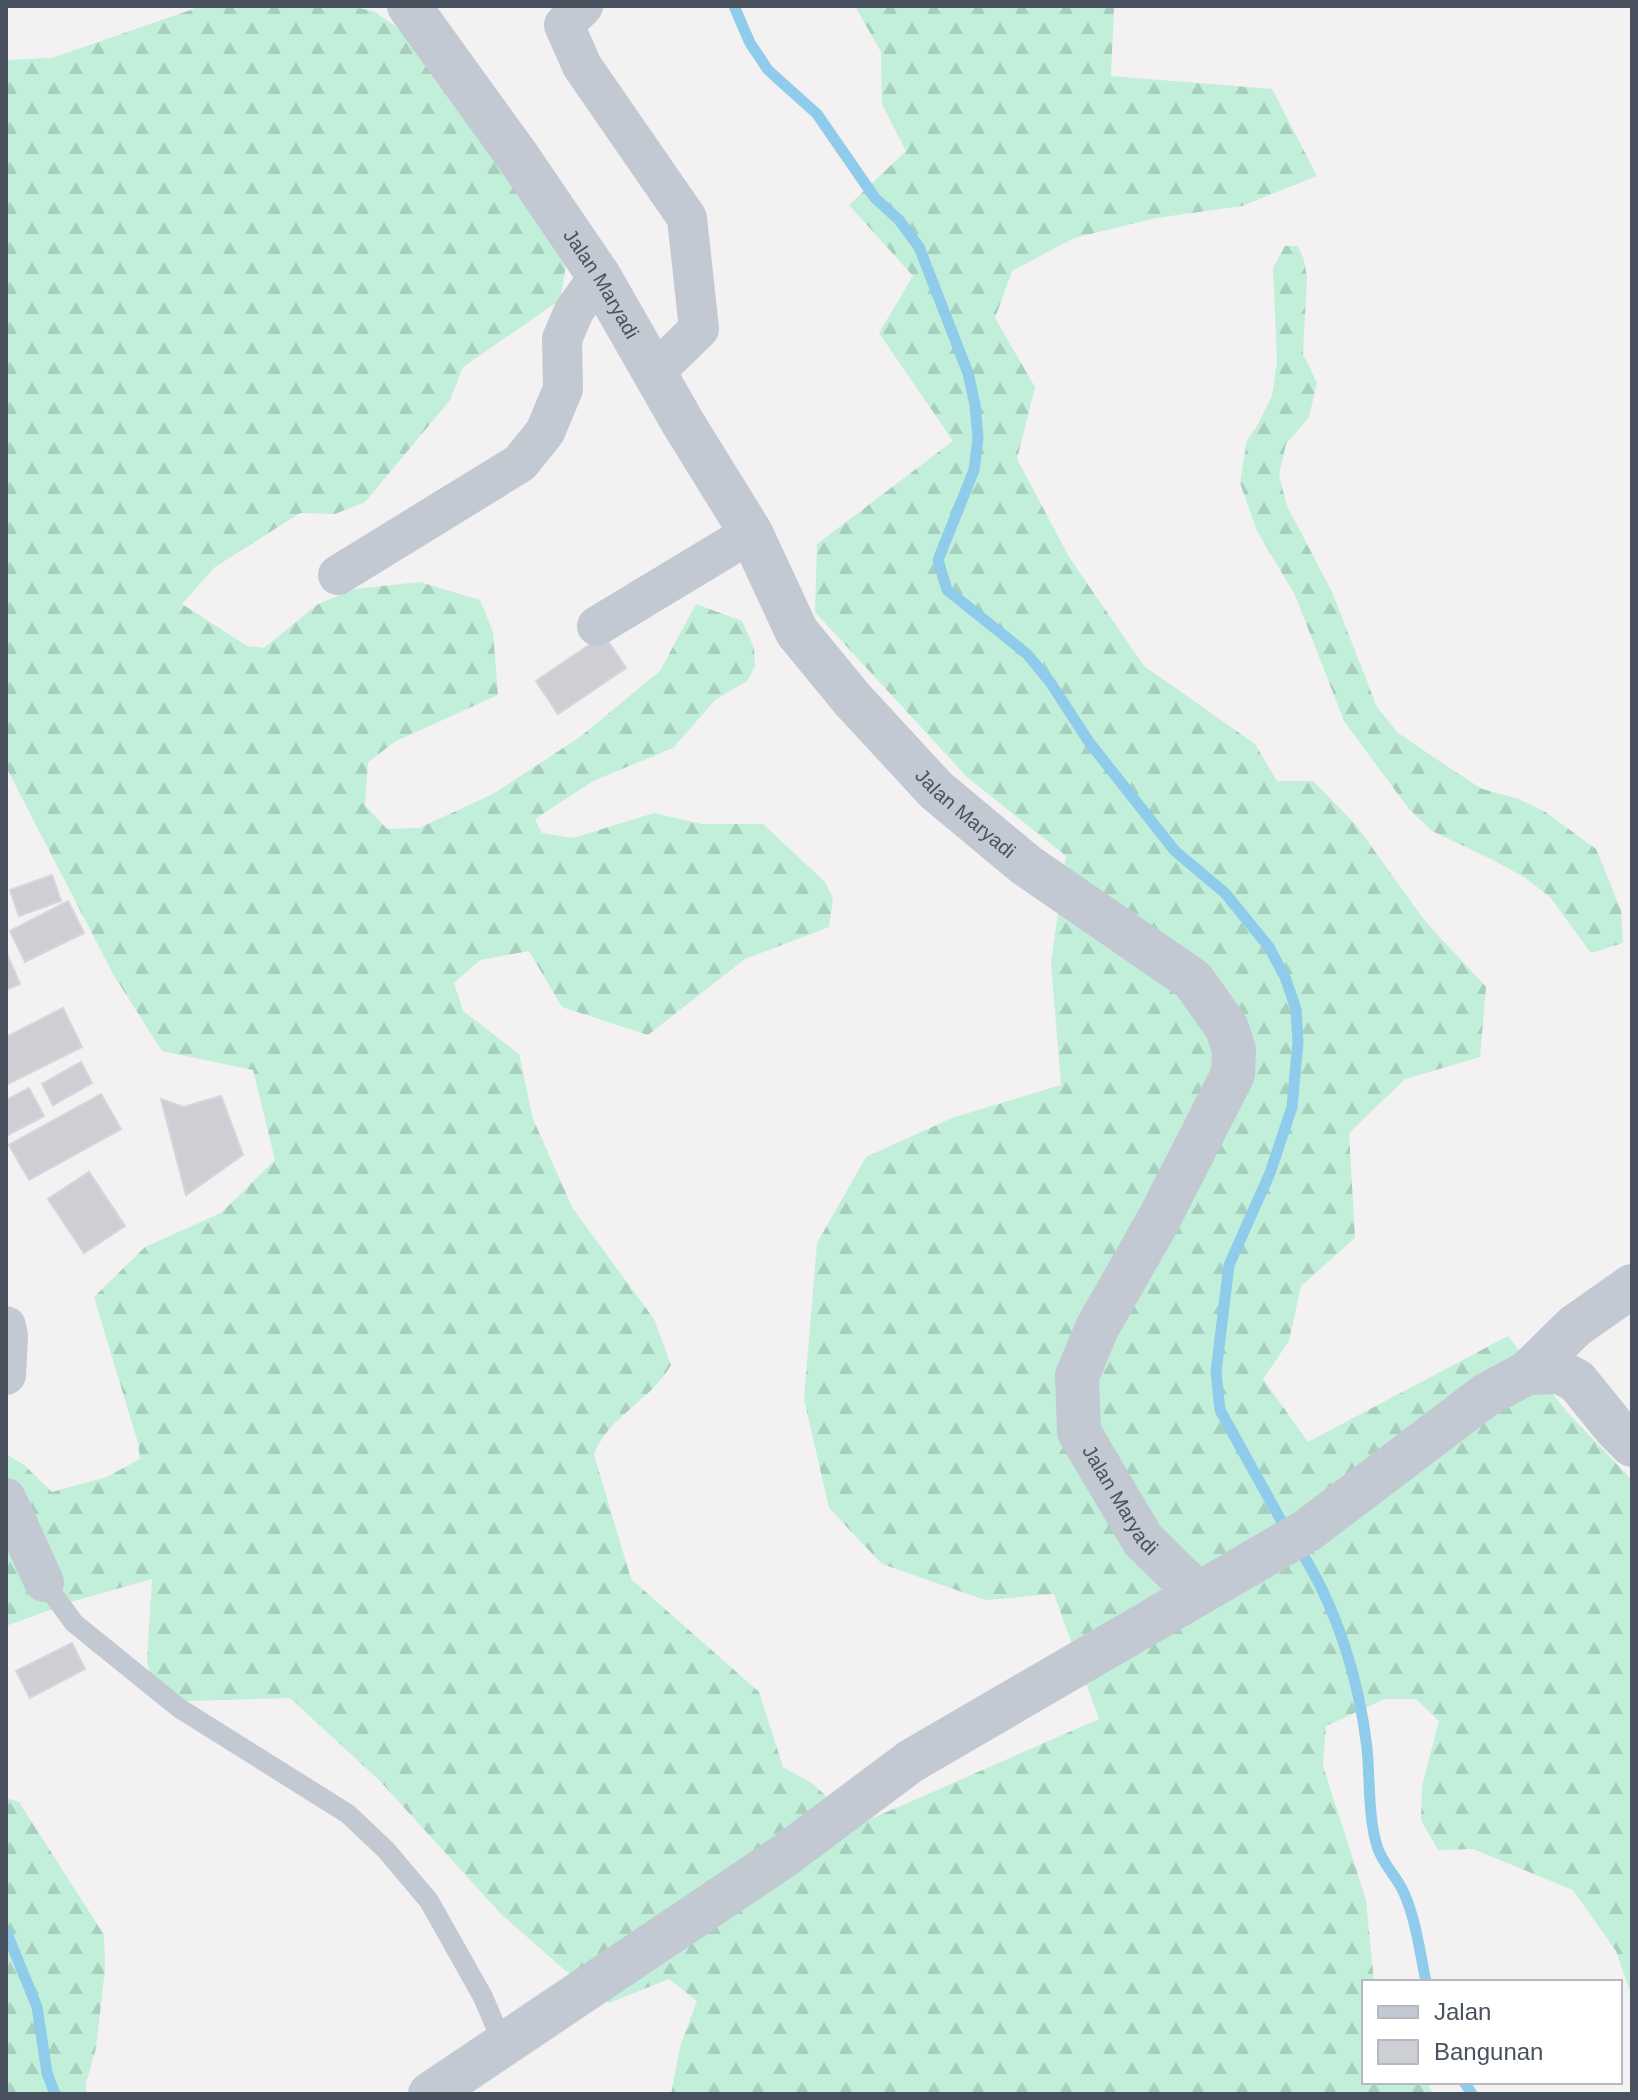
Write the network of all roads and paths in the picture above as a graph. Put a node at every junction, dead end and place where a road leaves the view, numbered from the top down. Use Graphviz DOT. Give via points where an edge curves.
graph roads {
  1 [pos="409,6"];
  2 [pos="583,6"];
  3 [pos="599,276"];
  4 [pos="653,369"];
  5 [pos="751,533"];
  6 [pos="338,575"];
  7 [pos="597,626"];
  8 [pos="1632,1286"];
  9 [pos="6,1326"];
  10 [pos="1527,1373"];
  11 [pos="6,1375"];
  12 [pos="1632,1445"];
  13 [pos="6,1498"];
  14 [pos="44,1582"];
  15 [pos="1198,1594"];
  16 [pos="503,2044"];
  17 [pos="430,2094"];
  1 -- 3 [label="street, Jalan Maryadi"];
  2 -- 4 [label="street" via="564,25 582,66 687,218 699,329"];
  3 -- 4 [label="street, Jalan Maryadi"];
  3 -- 6 [label="street" via="562,339 563,389 551,418 520,463"];
  4 -- 5 [label="street, Jalan Maryadi"];
  5 -- 7 [label="street"];
  5 -- 15 [label="street, Jalan Maryadi" via="797,632 936,790 1026,865 1193,980 1227,1028 1234,1050 1233,1074 1097,1328 1077,1376 1079,1432 1143,1540"];
  8 -- 10 [label="street" via="1575,1326"];
  9 -- 11 [label="street"];
  10 -- 12 [label="street" via="1560,1372 1577,1381"];
  10 -- 15 [label="street" via="1486,1395 1308,1530"];
  13 -- 14 [label="street"];
  14 -- 16 [label="lane" via="74,1623 179,1708 348,1814 386,1850 436,1912"];
  15 -- 16 [label="street" via="911,1761 784,1856"];
  16 -- 17 [label="street"];
}
